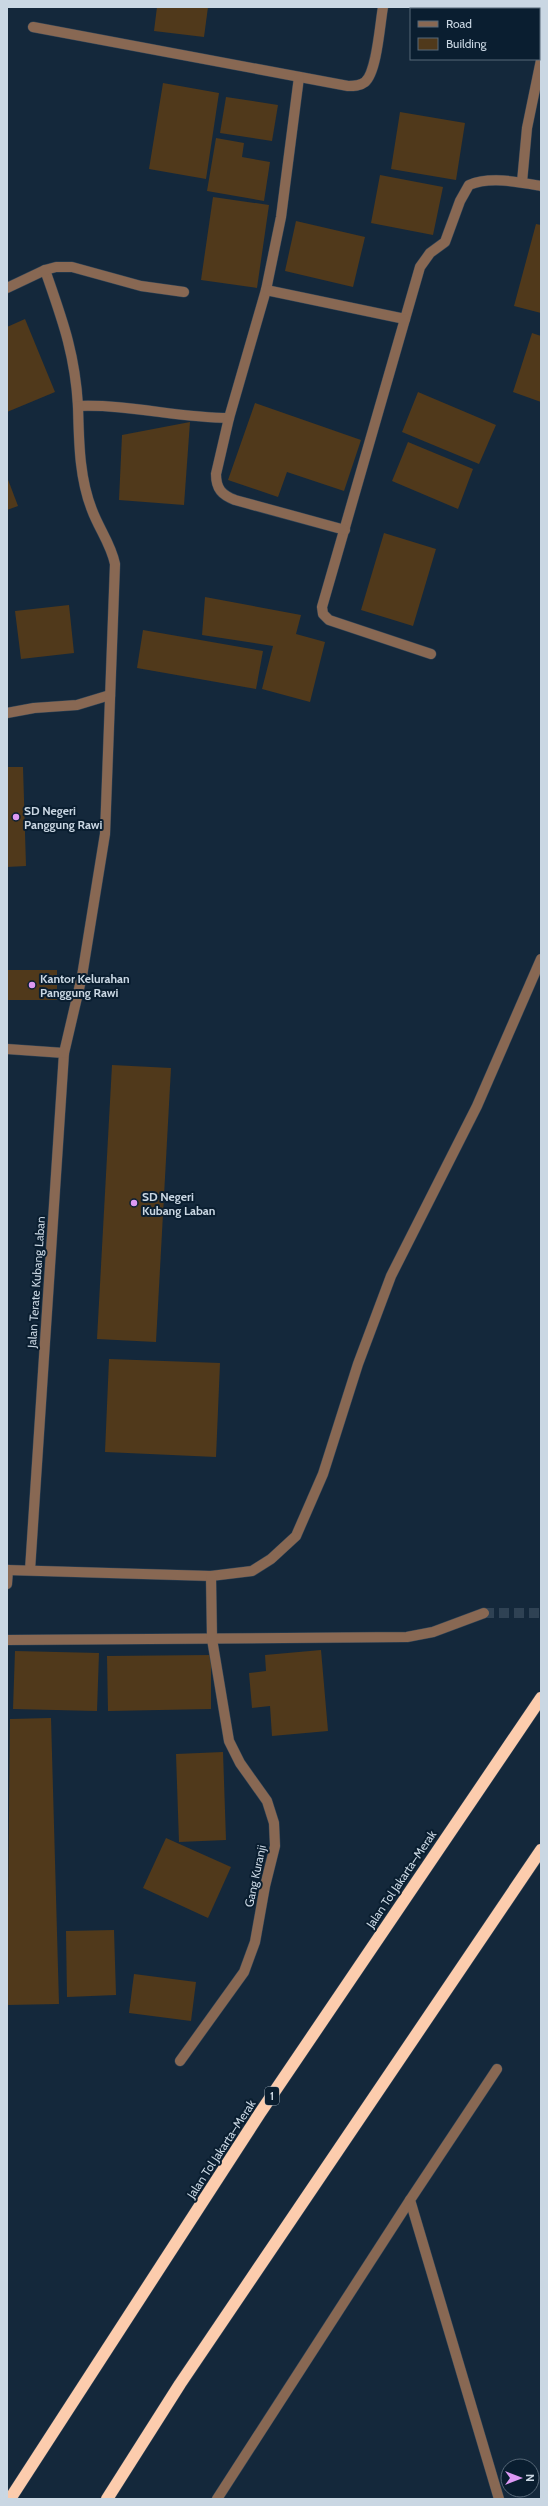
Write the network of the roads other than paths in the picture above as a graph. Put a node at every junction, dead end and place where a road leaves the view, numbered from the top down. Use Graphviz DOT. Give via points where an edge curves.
graph roads {
  1 [pos="382,7"];
  2 [pos="33,27"];
  3 [pos="541,60"];
  4 [pos="299,76"];
  5 [pos="522,182"];
  6 [pos="541,186"];
  7 [pos="45,270"];
  8 [pos="7,288"];
  9 [pos="266,290"];
  10 [pos="184,292"];
  11 [pos="405,320"];
  12 [pos="78,406"];
  13 [pos="229,418"];
  14 [pos="345,530"];
  15 [pos="431,654"];
  16 [pos="110,695"];
  17 [pos="7,713"];
  18 [pos="541,959"];
  19 [pos="7,1049"];
  20 [pos="64,1053"];
  21 [pos="8,1570"];
  22 [pos="30,1570"];
  23 [pos="211,1576"];
  24 [pos="7,1584"];
  25 [pos="484,1614"];
  26 [pos="212,1637"];
  27 [pos="7,1640"];
  28 [pos="541,1698"];
  29 [pos="541,1850"];
  30 [pos="180,2061"];
  31 [pos="497,2069"];
  32 [pos="410,2200"];
  33 [pos="10,2499"];
  34 [pos="108,2499"];
  35 [pos="217,2499"];
  36 [pos="499,2499"];
  1 -- 4 [label="street" via="373,63 366,81 358,86 348,86"];
  2 -- 4 [label="street"];
  3 -- 5 [label="street" via="527,128"];
  4 -- 9 [label="street" via="281,217"];
  5 -- 6 [label="street"];
  5 -- 11 [label="street" via="482,181 470,185 464,191 447,239 424,258"];
  7 -- 8 [label="street"];
  7 -- 10 [label="street" via="72,267 141,286"];
  7 -- 12 [label="street, Jalan Terate Kubang Laban" via="71,344"];
  9 -- 11 [label="street"];
  9 -- 13 [label="street"];
  11 -- 14 [label="street"];
  12 -- 13 [label="street" via="129,408"];
  12 -- 16 [label="street, Jalan Terate Kubang Laban" via="82,475 92,510 113,552 115,564"];
  13 -- 14 [label="street" via="216,474 216,482 221,492 236,500"];
  14 -- 15 [label="street" via="324,596 323,614 329,620 344,626"];
  16 -- 17 [label="street" via="77,704"];
  16 -- 20 [label="street, Jalan Terate Kubang Laban" via="105,834 82,976"];
  18 -- 23 [label="street" via="477,1106 391,1276 358,1364 323,1474 296,1536 271,1559 252,1570"];
  19 -- 20 [label="street"];
  20 -- 22 [label="street, Jalan Terate Kubang Laban"];
  21 -- 22 [label="street"];
  21 -- 24 [label="street"];
  22 -- 23 [label="street"];
  23 -- 26 [label="street, Gang Kuranji"];
  25 -- 26 [label="street" via="433,1632 407,1636"];
  26 -- 27 [label="street"];
  26 -- 30 [label="street, Gang Kuranji" via="229,1741 240,1763 267,1801 274,1823 275,1846 255,1942 244,1972"];
  28 -- 33 [label="highway, Jalan Tol Jakarta–Merak / 1" via="260,2113"];
  29 -- 34 [label="highway" via="180,2384"];
  31 -- 32 [label="street"];
  32 -- 35 [label="street"];
  32 -- 36 [label="street"];
}
